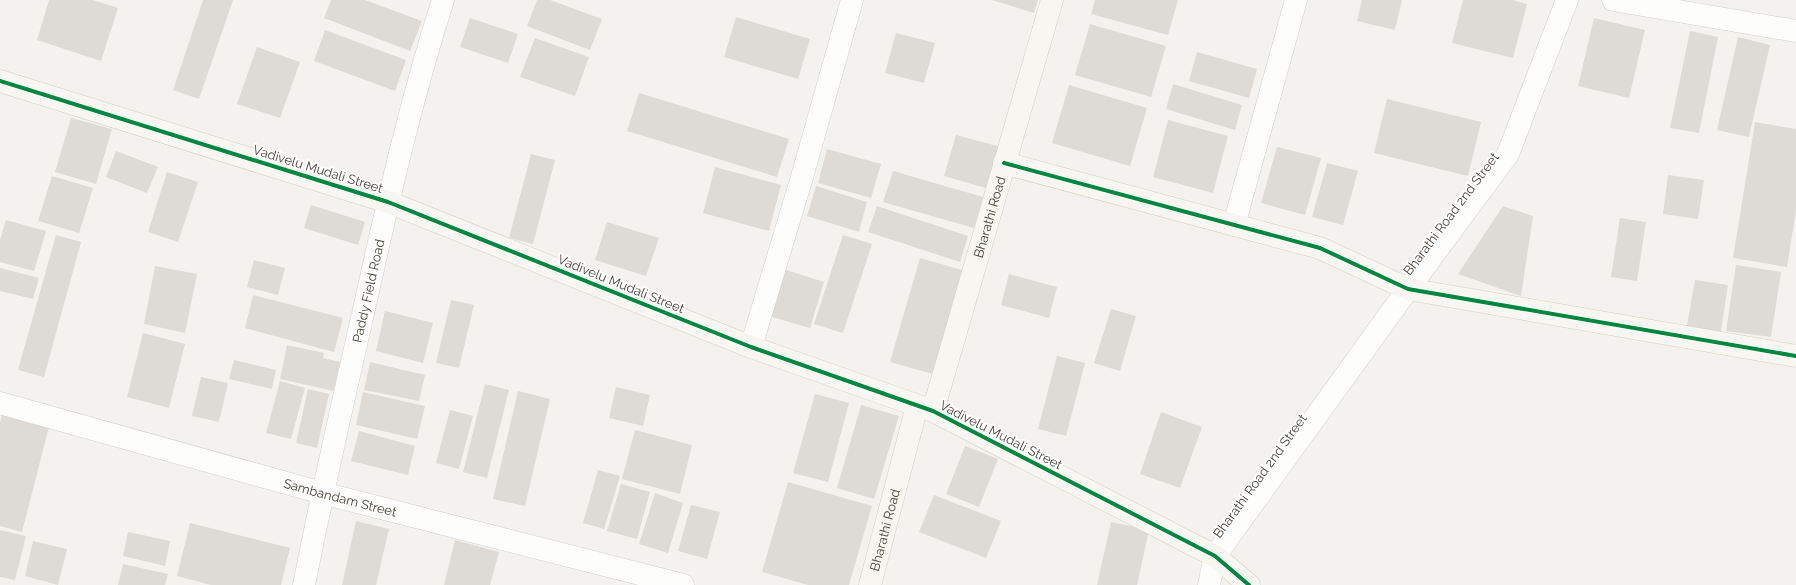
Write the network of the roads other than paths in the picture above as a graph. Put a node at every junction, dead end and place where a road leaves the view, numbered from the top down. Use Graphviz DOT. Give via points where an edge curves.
graph roads {
  1 [pos="443,0"];
  2 [pos="852,0"];
  3 [pos="1052,0"];
  4 [pos="1296,0"];
  5 [pos="1567,0"];
  6 [pos="1613,0"];
  7 [pos="1796,31"];
  8 [pos="0,81"];
  9 [pos="1004,163"];
  10 [pos="388,202"];
  11 [pos="1234,225"];
  12 [pos="1408,289"];
  13 [pos="752,347"];
  14 [pos="1796,356"];
  15 [pos="0,403"];
  16 [pos="925,408"];
  17 [pos="322,493"];
  18 [pos="1215,556"];
  19 [pos="304,585"];
  20 [pos="683,585"];
  21 [pos="870,585"];
  22 [pos="1209,585"];
  23 [pos="1249,585"];
  1 -- 10 [label="street, Paddy Field Road" via="427,51"];
  2 -- 13 [label="street"];
  3 -- 9 [label="street, Bharathi Road"];
  4 -- 11 [label="street"];
  5 -- 12 [label="street, Bharathi Road 2nd Street" via="1508,154"];
  6 -- 7 [label="street"];
  8 -- 10 [label="street, Vadivelu Mudali Street"];
  9 -- 11 [label="street"];
  9 -- 16 [label="street, Bharathi Road"];
  10 -- 13 [label="street, Vadivelu Mudali Street"];
  10 -- 17 [label="street, Paddy Field Road"];
  11 -- 12 [label="street" via="1320,248"];
  12 -- 14 [label="street"];
  12 -- 18 [label="street, Bharathi Road 2nd Street"];
  13 -- 16 [label="street, Vadivelu Mudali Street"];
  15 -- 17 [label="street, Sambandam Street"];
  16 -- 18 [label="street, Vadivelu Mudali Street"];
  16 -- 21 [label="street, Bharathi Road"];
  17 -- 19 [label="street, Paddy Field Road"];
  17 -- 20 [label="street, Sambandam Street"];
  18 -- 22 [label="street, Bharathi Road 2nd Street"];
  18 -- 23 [label="street, Vadivelu Mudali Street"];
}
